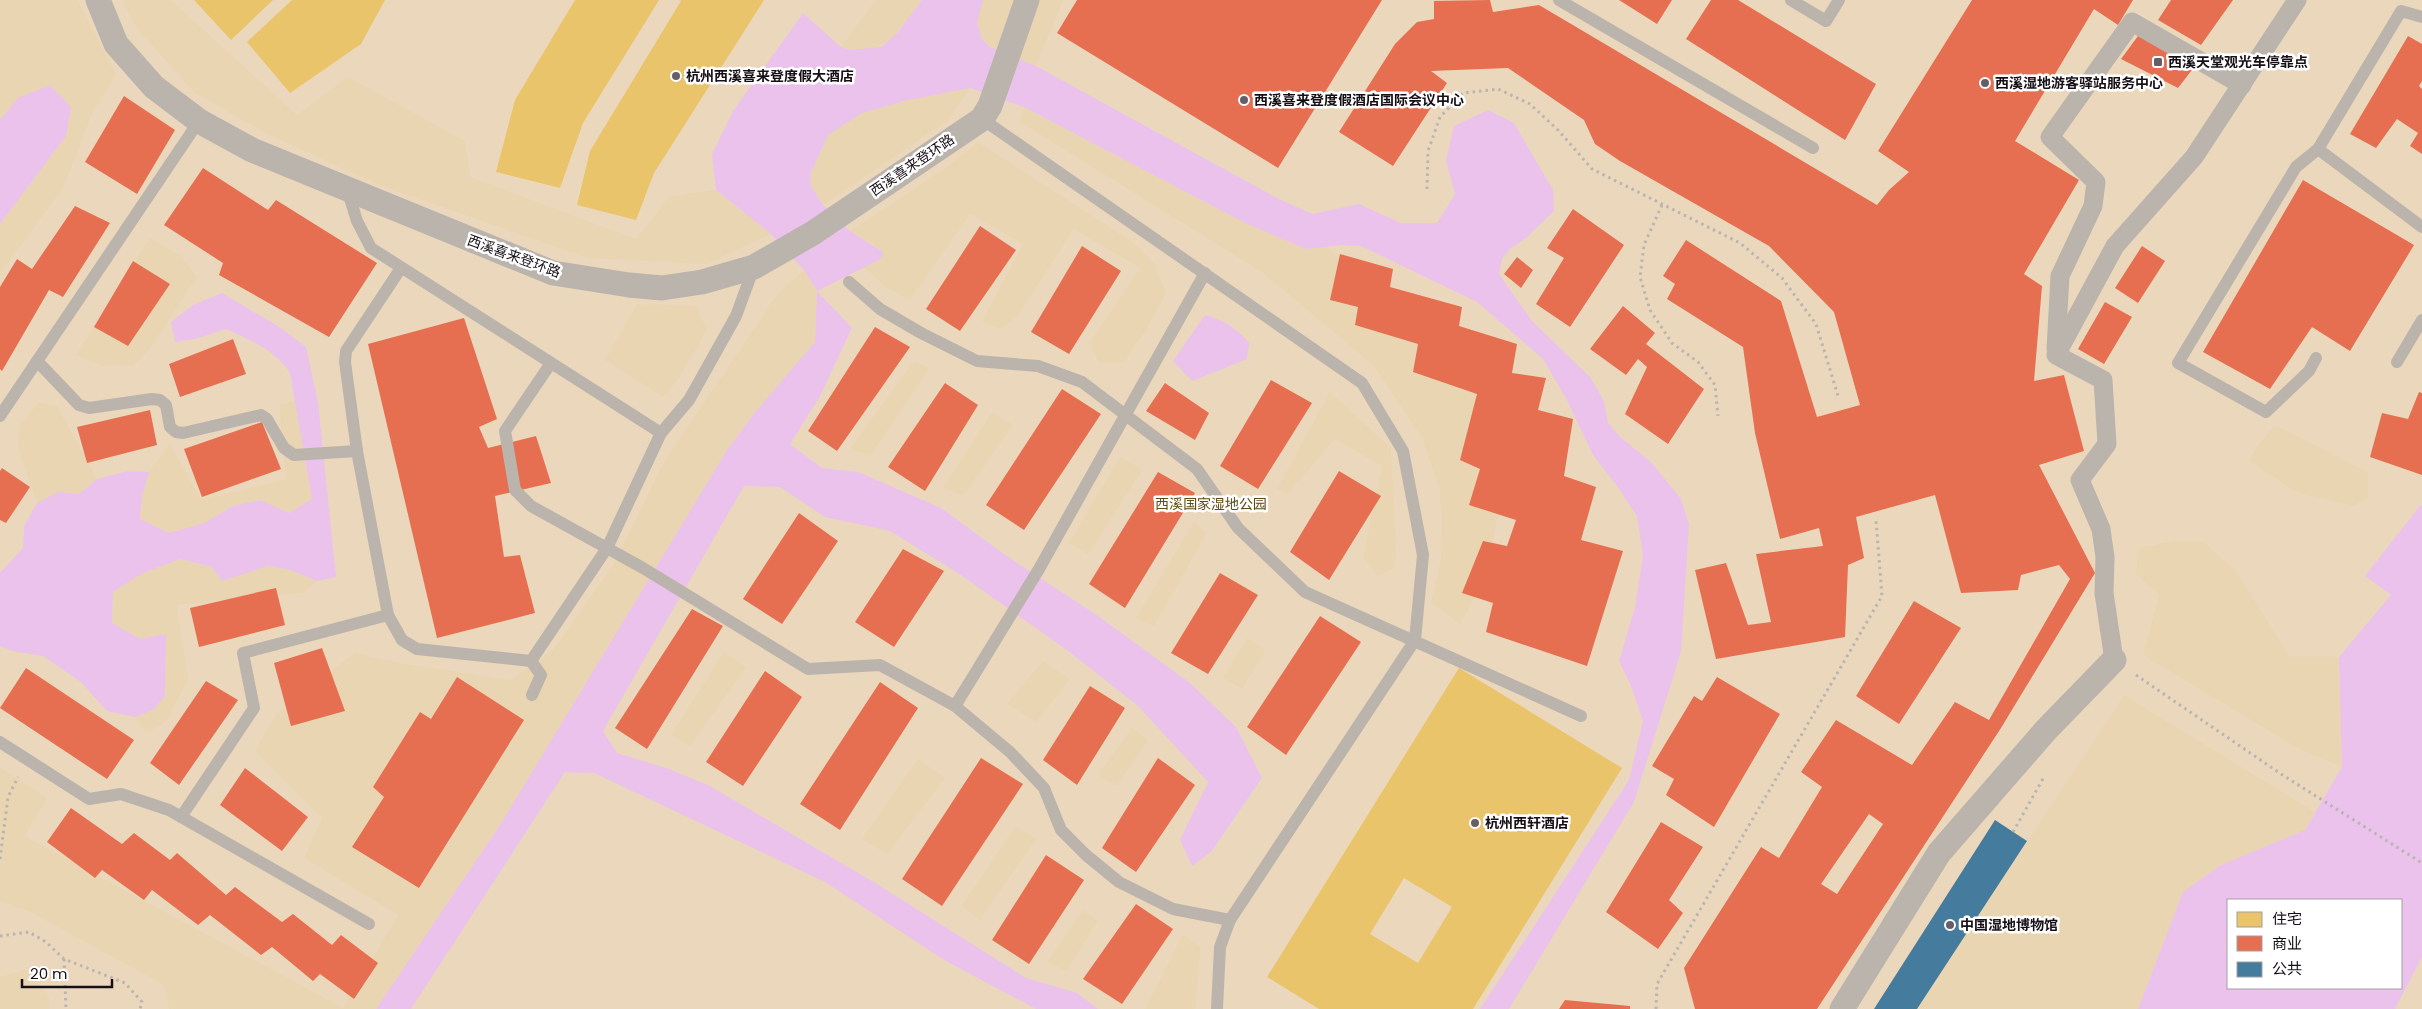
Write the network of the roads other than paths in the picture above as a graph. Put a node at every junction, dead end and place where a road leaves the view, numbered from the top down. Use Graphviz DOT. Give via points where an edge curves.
graph roads {
  1 [pos="98,0"];
  2 [pos="1027,0"];
  3 [pos="1559,0"];
  4 [pos="1791,0"];
  5 [pos="1839,0"];
  6 [pos="2297,0"];
  7 [pos="2422,17"];
  8 [pos="2242,85"];
  9 [pos="986,112"];
  10 [pos="199,121"];
  11 [pos="1813,148"];
  12 [pos="2318,149"];
  13 [pos="347,190"];
  14 [pos="2422,228"];
  15 [pos="754,267"];
  16 [pos="401,268"];
  17 [pos="1206,273"];
  18 [pos="849,282"];
  19 [pos="2422,320"];
  20 [pos="2056,355"];
  21 [pos="2316,358"];
  22 [pos="37,361"];
  23 [pos="2397,362"];
  24 [pos="551,364"];
  25 [pos="0,416"];
  26 [pos="1126,416"];
  27 [pos="660,433"];
  28 [pos="357,451"];
  29 [pos="607,548"];
  30 [pos="388,615"];
  31 [pos="1415,640"];
  32 [pos="2114,660"];
  33 [pos="531,661"];
  34 [pos="532,695"];
  35 [pos="955,706"];
  36 [pos="1581,716"];
  37 [pos="0,742"];
  38 [pos="182,817"];
  39 [pos="1230,920"];
  40 [pos="369,924"];
  41 [pos="1217,1009"];
  42 [pos="1842,1009"];
  1 -- 10 [label="street, 西溪喜来登环路" via="116,44 154,86"];
  2 -- 9 [label="street"];
  3 -- 11 [label="lane"];
  4 -- 5 [label="lane" via="1826,21"];
  6 -- 8 [label="street"];
  7 -- 12 [label="lane" via="2401,12"];
  8 -- 20 [label="street" via="2194,157 2115,246"];
  8 -- 20 [label="street" via="2132,22 2050,137 2096,182 2093,206 2060,276"];
  9 -- 15 [label="street, 西溪喜来登环路" via="812,233"];
  9 -- 17 [label="lane"];
  10 -- 13 [label="street, 西溪喜来登环路" via="252,150"];
  10 -- 22 [label="lane"];
  12 -- 14 [label="lane"];
  12 -- 21 [label="lane" via="2296,167 2178,363 2266,412 2309,371"];
  13 -- 15 [label="street, 西溪喜来登环路" via="553,273 662,288 702,282"];
  13 -- 16 [label="lane" via="356,221 370,248"];
  15 -- 27 [label="lane" via="736,316 694,391"];
  16 -- 24 [label="lane"];
  16 -- 28 [label="lane" via="346,351"];
  17 -- 26 [label="lane"];
  17 -- 31 [label="lane" via="1362,383 1403,451 1423,554"];
  18 -- 26 [label="lane" via="880,309 977,361 1038,366 1082,382"];
  19 -- 23 [label="lane"];
  20 -- 32 [label="street" via="2102,380 2107,444 2080,480 2101,529 2105,558 2104,593"];
  22 -- 25 [label="lane"];
  22 -- 28 [label="lane" via="79,405 89,408 160,400 166,405 170,427 183,433 261,416 267,419 284,448 294,455"];
  24 -- 27 [label="lane"];
  24 -- 29 [label="lane" via="505,432 515,490 531,506"];
  26 -- 31 [label="lane" via="1197,469 1238,528 1305,592"];
  26 -- 35 [label="lane" via="1039,569"];
  27 -- 29 [label="lane"];
  28 -- 30 [label="lane"];
  29 -- 33 [label="lane"];
  29 -- 35 [label="lane" via="808,669 880,665"];
  30 -- 33 [label="lane" via="402,640 416,649"];
  30 -- 38 [label="lane" via="243,653 254,708"];
  31 -- 36 [label="lane"];
  31 -- 39 [label="lane"];
  32 -- 42 [label="street" via="2046,730 1939,853"];
  33 -- 34 [label="lane" via="542,675"];
  35 -- 39 [label="lane" via="1010,752 1044,788 1061,830 1119,882 1172,909"];
  37 -- 38 [label="lane" via="89,799 121,794"];
  38 -- 40 [label="lane"];
  39 -- 41 [label="lane" via="1220,947"];
}
